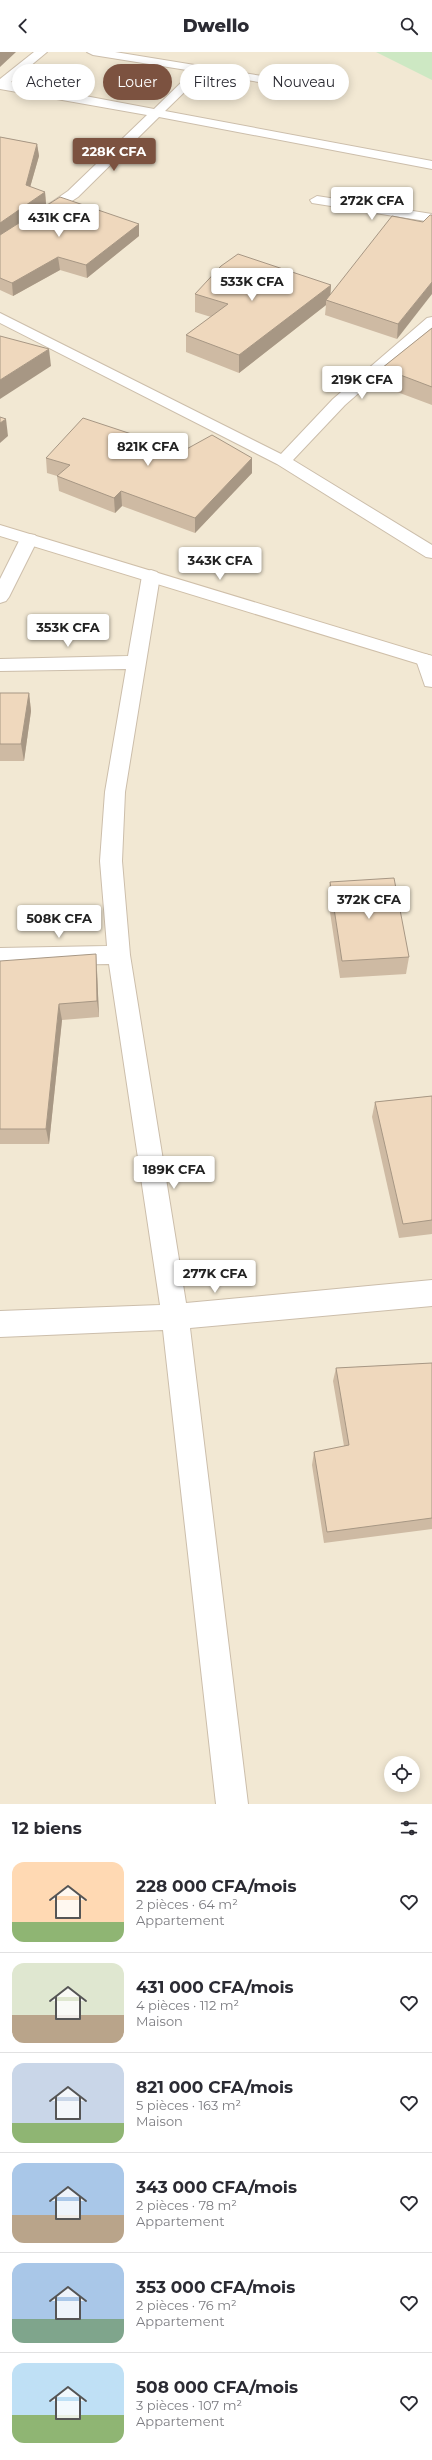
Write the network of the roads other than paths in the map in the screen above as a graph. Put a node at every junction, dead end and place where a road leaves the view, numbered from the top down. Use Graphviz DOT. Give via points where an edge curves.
graph roads {
  1 [pos="27,52"];
  2 [pos="93,52"];
  3 [pos="40,53"];
  4 [pos="180,66"];
  5 [pos="1,84"];
  6 [pos="180,92"];
  7 [pos="158,114"];
  8 [pos="432,165"];
  9 [pos="317,200"];
  10 [pos="432,218"];
  11 [pos="0,244"];
  12 [pos="0,316"];
  13 [pos="430,324"];
  14 [pos="283,461"];
  15 [pos="0,530"];
  16 [pos="29,539"];
  17 [pos="432,553"];
  18 [pos="151,576"];
  19 [pos="0,597"];
  20 [pos="429,661"];
  21 [pos="136,662"];
  22 [pos="0,665"];
  23 [pos="432,681"];
  24 [pos="119,955"];
  25 [pos="0,957"];
  26 [pos="432,1293"];
  27 [pos="175,1317"];
  28 [pos="0,1324"];
  29 [pos="232,1804"];
  1 -- 3 [label="street"];
  2 -- 4 [label="street"];
  3 -- 5 [label="street"];
  5 -- 7 [label="street"];
  6 -- 7 [label="street"];
  7 -- 8 [label="street"];
  7 -- 11 [label="street" via="73,194"];
  9 -- 10 [label="street"];
  12 -- 14 [label="street"];
  13 -- 14 [label="street" via="339,402"];
  14 -- 17 [label="street"];
  15 -- 16 [label="street"];
  16 -- 18 [label="street"];
  16 -- 19 [label="street"];
  18 -- 20 [label="street"];
  18 -- 21 [label="street"];
  20 -- 23 [label="street"];
  21 -- 22 [label="street"];
  21 -- 24 [label="street" via="115,792 111,862"];
  24 -- 25 [label="street"];
  24 -- 27 [label="street"];
  26 -- 27 [label="street"];
  27 -- 28 [label="street"];
  27 -- 29 [label="street"];
}
